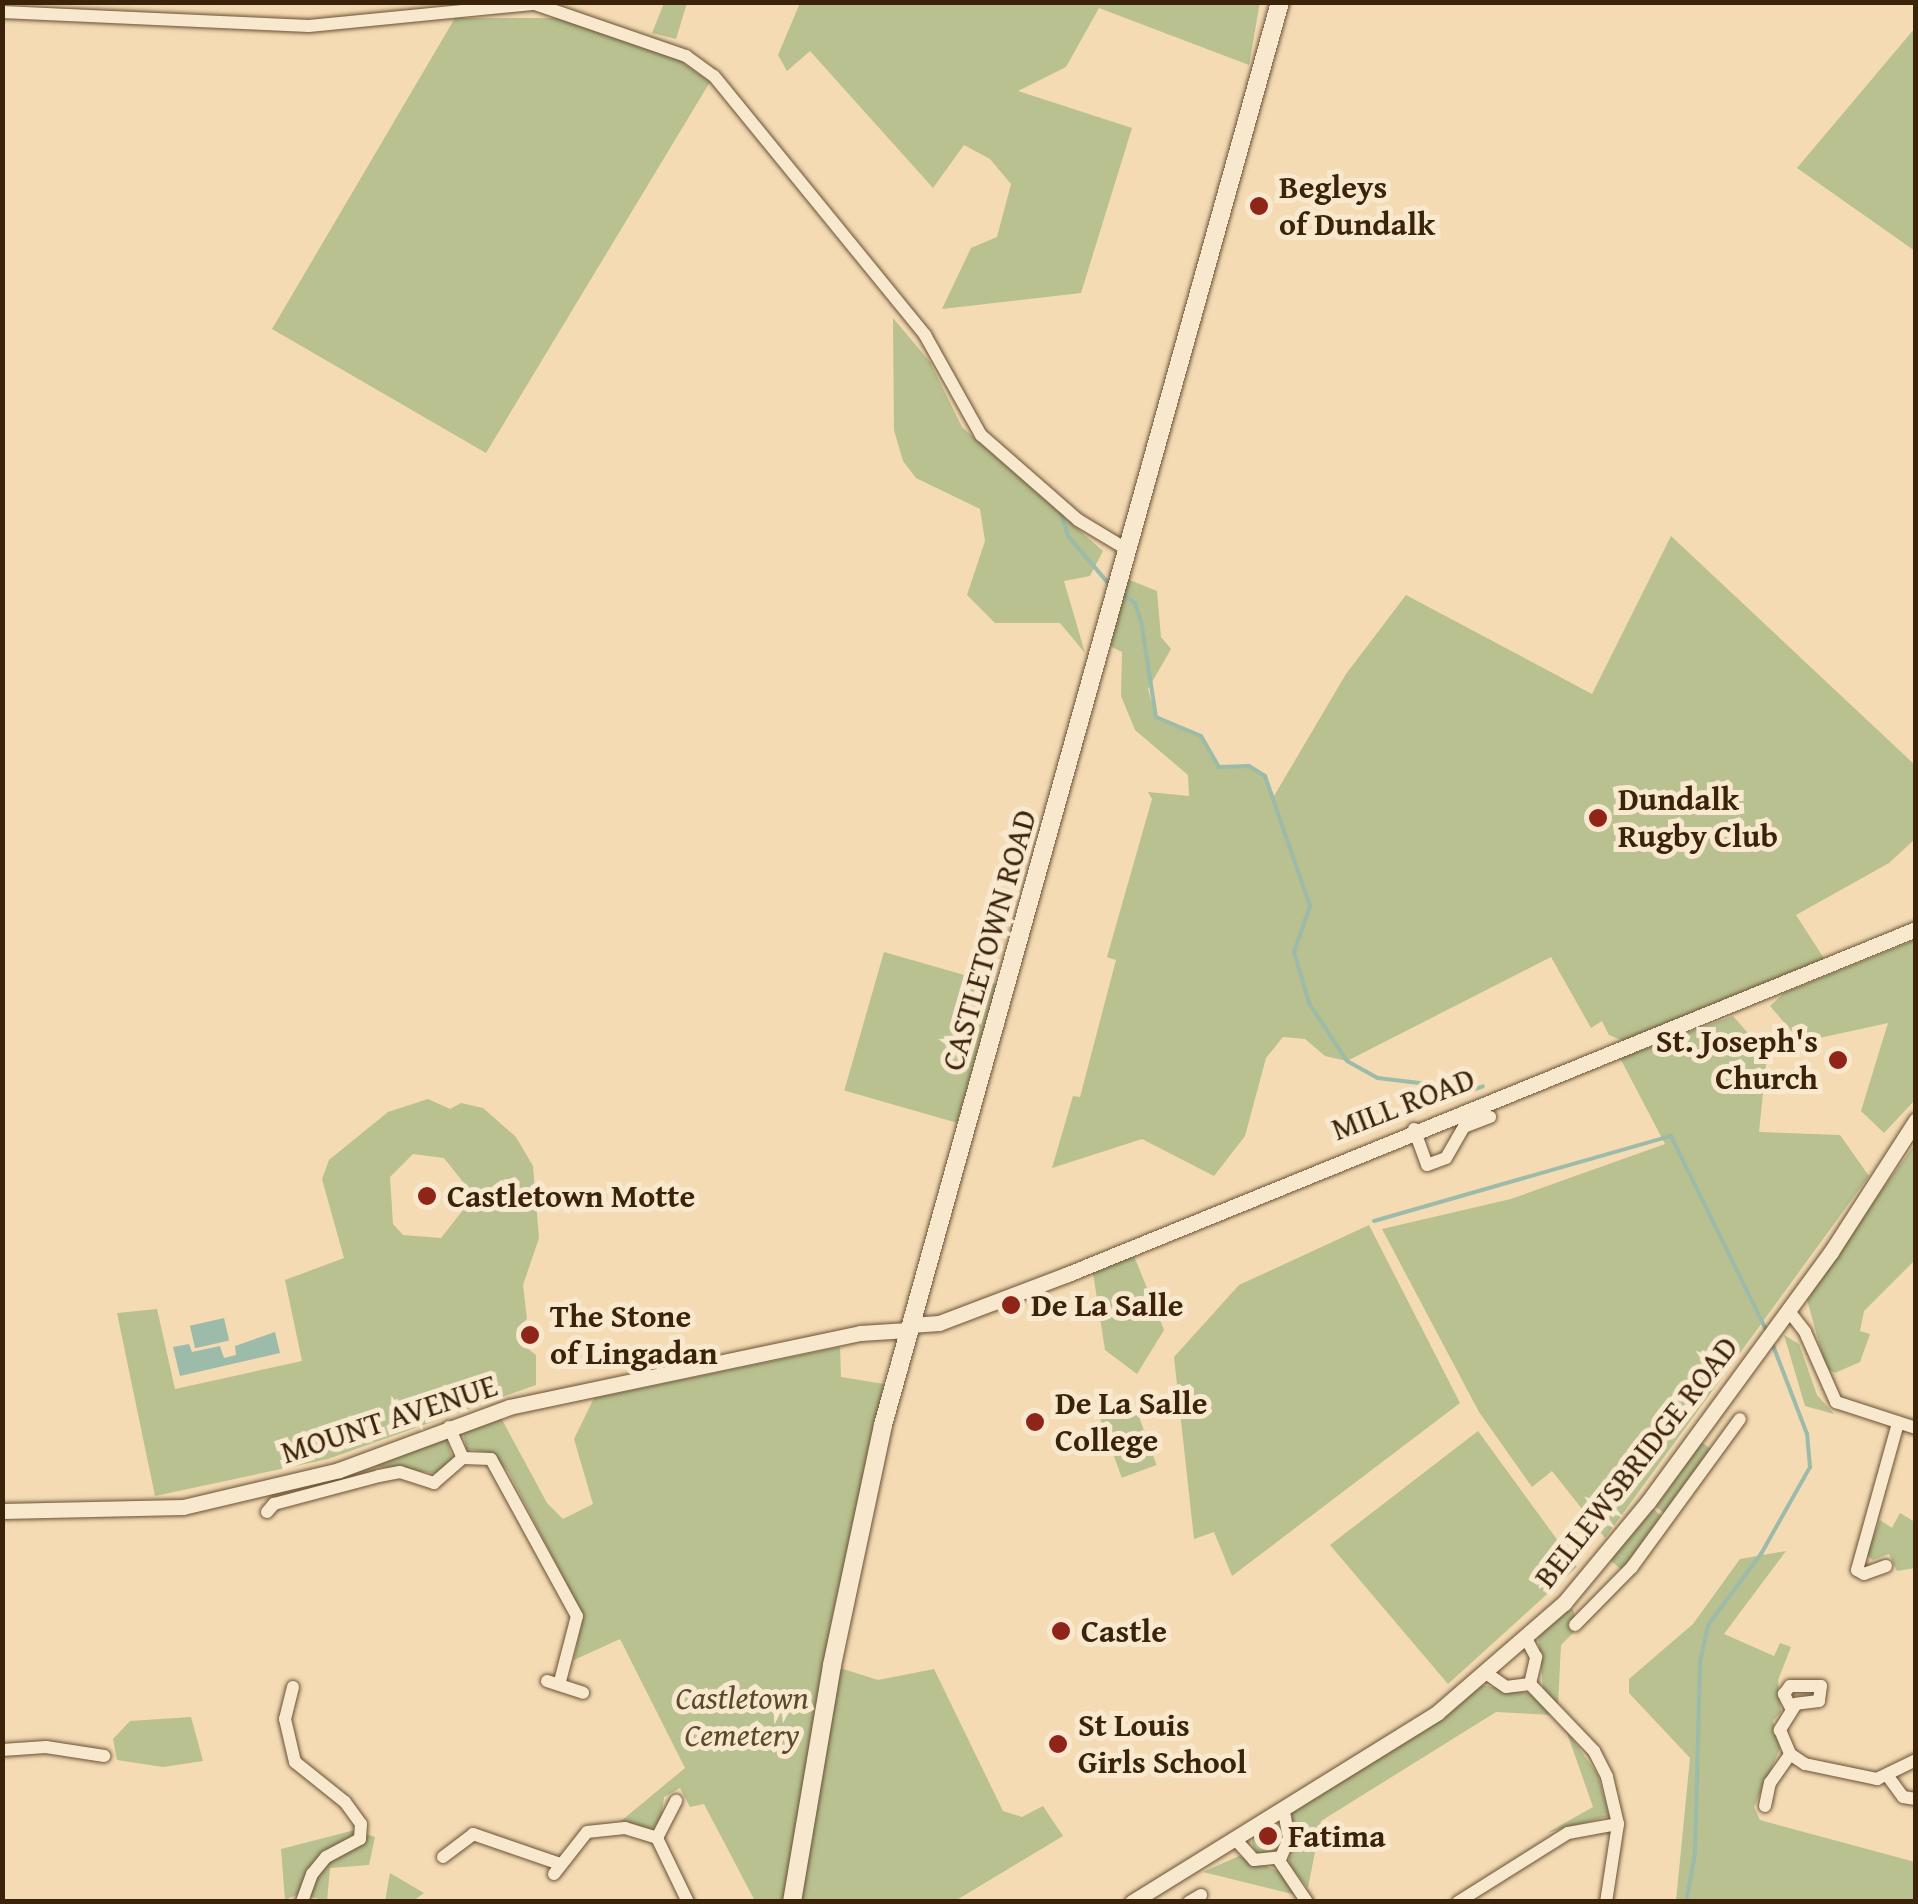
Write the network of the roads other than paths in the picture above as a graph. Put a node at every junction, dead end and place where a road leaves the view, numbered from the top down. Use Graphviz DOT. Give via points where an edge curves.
graph roads {
  1 [pos="1280,2"];
  2 [pos="2,12"];
  3 [pos="1128,550"];
  4 [pos="1916,928"];
  5 [pos="1490,1117"];
  6 [pos="1916,1120"];
  7 [pos="1414,1129"];
  8 [pos="1788,1310"];
  9 [pos="909,1328"];
  10 [pos="1714,1411"];
  11 [pos="1898,1423"];
  12 [pos="449,1427"];
  13 [pos="1916,1428"];
  14 [pos="463,1458"];
  15 [pos="2,1511"];
  16 [pos="267,1512"];
  17 [pos="1886,1566"];
  18 [pos="1570,1596"];
  19 [pos="1587,1613"];
  20 [pos="1575,1625"];
  21 [pos="1526,1638"];
  22 [pos="1486,1673"];
  23 [pos="1530,1684"];
  24 [pos="293,1686"];
  25 [pos="583,1692"];
  26 [pos="1791,1708"];
  27 [pos="2,1750"];
  28 [pos="1790,1754"];
  29 [pos="104,1756"];
  30 [pos="1916,1760"];
  31 [pos="1887,1775"];
  32 [pos="1916,1799"];
  33 [pos="676,1801"];
  34 [pos="1765,1806"];
  35 [pos="1284,1812"];
  36 [pos="1618,1824"];
  37 [pos="656,1838"];
  38 [pos="1236,1840"];
  39 [pos="443,1857"];
  40 [pos="1278,1859"];
  41 [pos="1154,1896"];
  42 [pos="302,1902"];
  43 [pos="688,1902"];
  44 [pos="792,1902"];
  45 [pos="1132,1902"];
  46 [pos="1306,1902"];
  47 [pos="1458,1902"];
  48 [pos="1606,1902"];
  1 -- 3 [label="main road, CASTLETOWN ROAD"];
  2 -- 3 [label="street" via="309,26 534,4 686,56 714,76 925,334 982,435 1078,520"];
  3 -- 9 [label="main road, CASTLETOWN ROAD"];
  4 -- 7 [label="street, MILL ROAD"];
  5 -- 7 [label="street" via="1464,1127 1446,1158 1427,1165"];
  6 -- 8 [label="street, BELLEWSBRIDGE ROAD"];
  7 -- 9 [label="street, MILL ROAD" via="1049,1281 938,1324"];
  8 -- 10 [label="street, BELLEWSBRIDGE ROAD"];
  8 -- 11 [label="street" via="1836,1402"];
  9 -- 12 [label="street, MOUNT AVENUE" via="509,1407"];
  9 -- 44 [label="main road, CASTLETOWN ROAD" via="832,1665"];
  10 -- 18 [label="street, BELLEWSBRIDGE ROAD"];
  10 -- 19 [label="street" via="1737,1423 1632,1567"];
  11 -- 13 [label="street"];
  11 -- 17 [label="street" via="1857,1570"];
  12 -- 14 [label="street"];
  12 -- 15 [label="street, MOUNT AVENUE" via="323,1475 183,1507"];
  14 -- 16 [label="street" via="444,1481 378,1476 274,1504"];
  14 -- 25 [label="street" via="491,1459 503,1474 577,1616 553,1683"];
  18 -- 19 [label="street"];
  18 -- 21 [label="street, BELLEWSBRIDGE ROAD"];
  19 -- 20 [label="street"];
  21 -- 22 [label="street, BELLEWSBRIDGE ROAD"];
  21 -- 23 [label="street" via="1536,1657"];
  22 -- 23 [label="street" via="1506,1688"];
  22 -- 35 [label="street, BELLEWSBRIDGE ROAD"];
  23 -- 36 [label="street" via="1594,1751"];
  24 -- 42 [label="street" via="285,1719 295,1762 345,1802 361,1824 360,1839 326,1857 312,1874"];
  26 -- 28 [label="street" via="1780,1730"];
  27 -- 29 [label="street" via="46,1747"];
  28 -- 31 [label="street" via="1852,1778"];
  28 -- 34 [label="street" via="1770,1783"];
  30 -- 31 [label="street"];
  31 -- 32 [label="street" via="1903,1797"];
  33 -- 37 [label="street"];
  35 -- 38 [label="street, BELLEWSBRIDGE ROAD"];
  35 -- 40 [label="street" via="1289,1838"];
  36 -- 47 [label="street" via="1568,1833"];
  36 -- 48 [label="street"];
  37 -- 39 [label="street" via="604,1827 587,1832 557,1869 472,1834"];
  37 -- 43 [label="street"];
  38 -- 40 [label="street" via="1254,1860"];
  38 -- 41 [label="street, BELLEWSBRIDGE ROAD"];
  40 -- 46 [label="street"];
  41 -- 45 [label="street, BELLEWSBRIDGE ROAD"];
}
